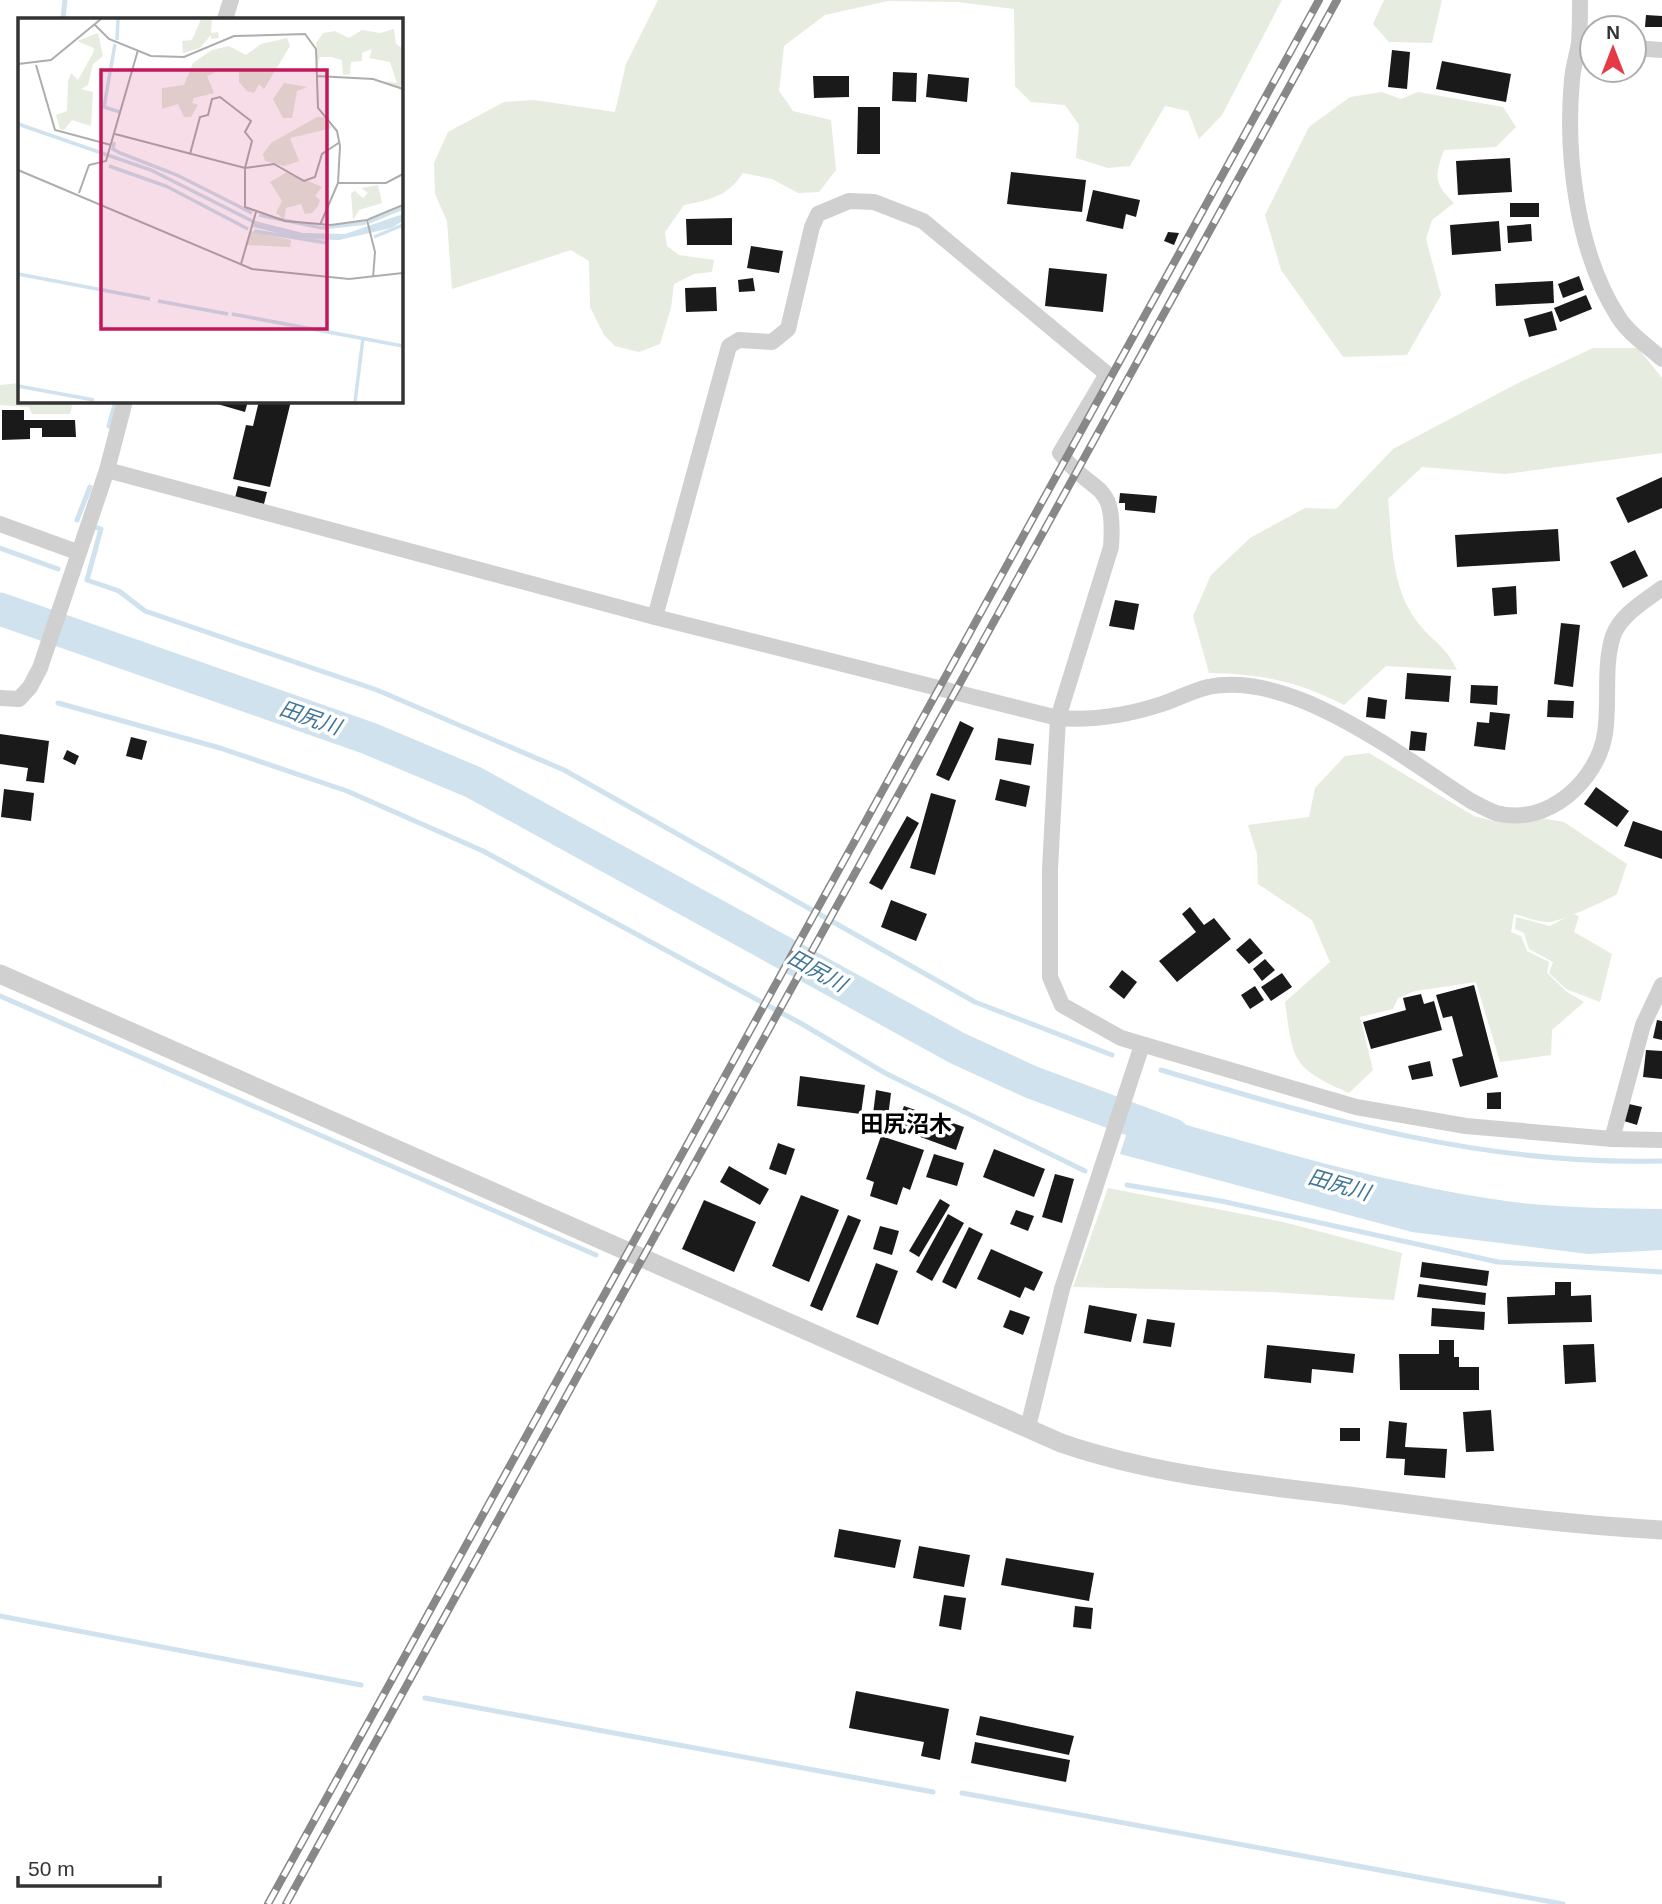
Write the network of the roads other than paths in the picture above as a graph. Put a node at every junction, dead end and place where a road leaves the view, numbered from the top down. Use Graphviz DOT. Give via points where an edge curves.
graph roads {
  1 [pos="231,0"];
  2 [pos="225,18"];
  3 [pos="1578,63"];
  4 [pos="1662,359"];
  5 [pos="125,402"];
  6 [pos="107,470"];
  7 [pos="0,524"];
  8 [pos="77,552"];
  9 [pos="1662,588"];
  10 [pos="655,617"];
  11 [pos="0,698"];
  12 [pos="1058,718"];
  13 [pos="0,974"];
  14 [pos="1662,985"];
  15 [pos="1142,1045"];
  16 [pos="1612,1139"];
  17 [pos="1662,1140"];
  18 [pos="1028,1427"];
  19 [pos="1662,1530"];
  1 -- 2 [label="street"];
  3 -- 4 [label="street" via="1572,78 1570,135 1584,232 1599,280 1620,320"];
  5 -- 6 [label="street"];
  6 -- 8 [label="street"];
  6 -- 10 [label="street"];
  7 -- 8 [label="street"];
  8 -- 11 [label="street" via="30,687 19,699"];
  9 -- 12 [label="street" via="1626,616 1614,634 1601,753 1576,789 1553,806 1523,813 1497,813 1471,801 1321,706 1273,691 1224,685 1093,721"];
  10 -- 12 [label="street"];
  10 -- 12 [label="street" via="729,346 739,340 772,342 788,329 818,214 849,201 874,202 923,221 1107,374 1060,453 1103,490 1112,524 1111,547"];
  12 -- 15 [label="street" via="1050,977 1062,1005"];
  13 -- 18 [label="street"];
  14 -- 16 [label="street" via="1643,1026"];
  15 -- 16 [label="street" via="1356,1107 1466,1126"];
  15 -- 18 [label="street" via="1062,1289"];
  16 -- 17 [label="street"];
  18 -- 19 [label="street" via="1111,1460 1173,1474 1488,1514"];
}
